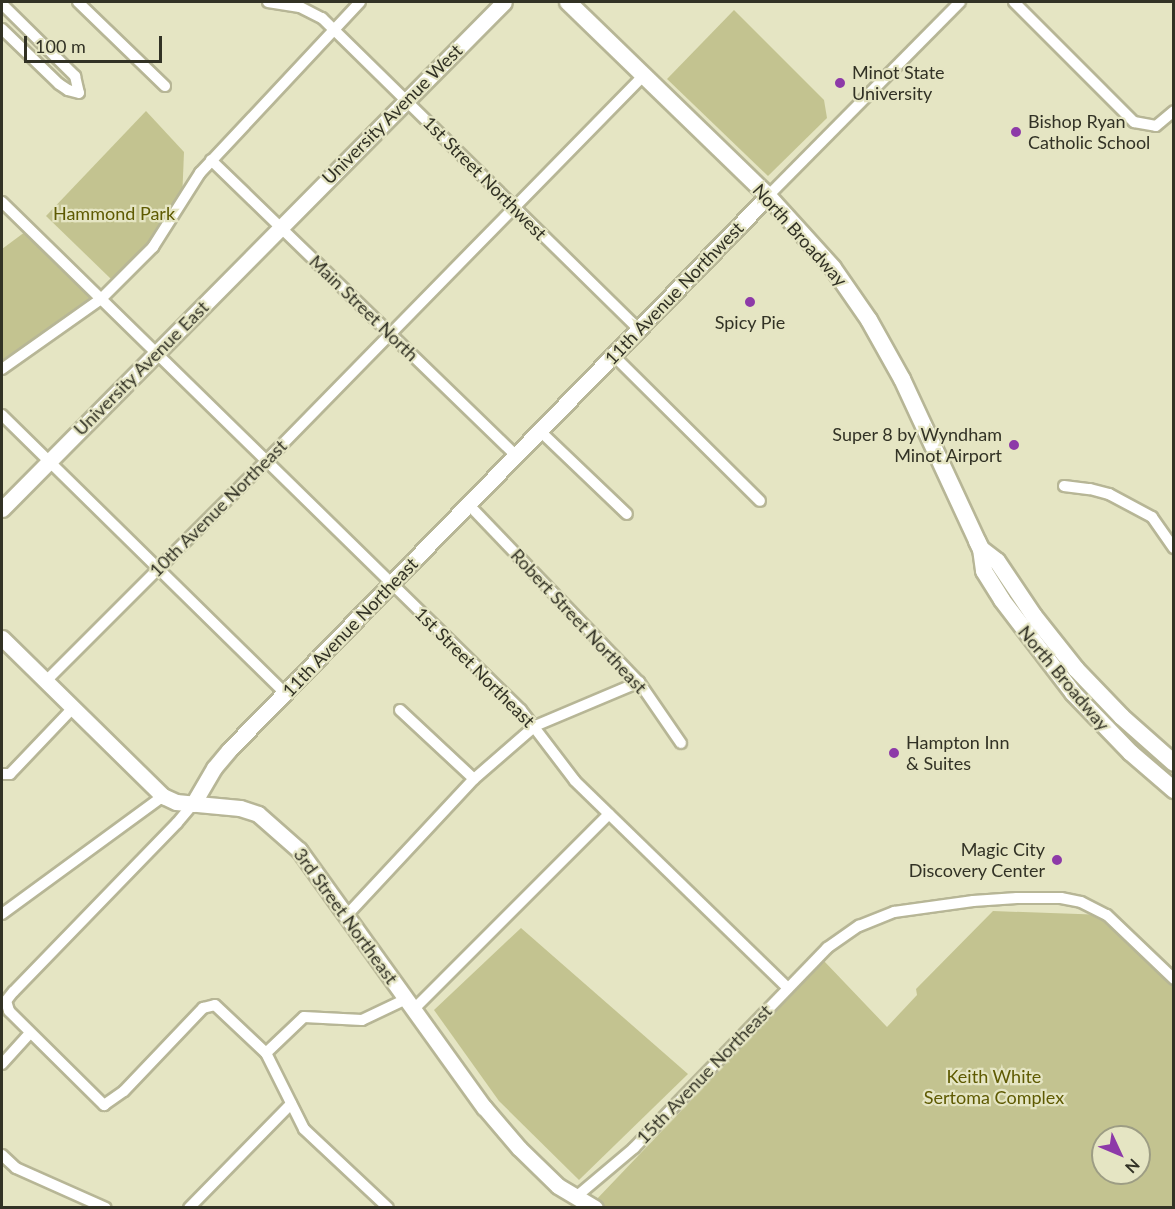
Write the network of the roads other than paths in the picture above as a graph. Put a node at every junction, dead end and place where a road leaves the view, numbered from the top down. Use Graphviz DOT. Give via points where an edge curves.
graph roads {
  1 [pos="78,2"];
  2 [pos="267,2"];
  3 [pos="360,2"];
  4 [pos="504,2"];
  5 [pos="568,2"];
  6 [pos="960,2"];
  7 [pos="1014,2"];
  8 [pos="2,4"];
  9 [pos="2,29"];
  10 [pos="335,31"];
  11 [pos="644,75"];
  12 [pos="165,86"];
  13 [pos="406,100"];
  14 [pos="1173,111"];
  15 [pos="211,160"];
  16 [pos="768,196"];
  17 [pos="2,202"];
  18 [pos="515,208"];
  19 [pos="280,227"];
  20 [pos="101,299"];
  21 [pos="639,329"];
  22 [pos="391,333"];
  23 [pos="156,354"];
  24 [pos="613,355"];
  25 [pos="2,369"];
  26 [pos="2,416"];
  27 [pos="540,431"];
  28 [pos="516,456"];
  29 [pos="266,461"];
  30 [pos="48,462"];
  31 [pos="1064,486"];
  32 [pos="760,501"];
  33 [pos="469,506"];
  34 [pos="2,509"];
  35 [pos="627,514"];
  36 [pos="1173,548"];
  37 [pos="981,549"];
  38 [pos="158,569"];
  39 [pos="393,584"];
  40 [pos="2,639"];
  41 [pos="45,682"];
  42 [pos="639,682"];
  43 [pos="286,694"];
  44 [pos="72,709"];
  45 [pos="400,710"];
  46 [pos="535,726"];
  47 [pos="681,743"];
  48 [pos="1173,763"];
  49 [pos="2,774"];
  50 [pos="474,779"];
  51 [pos="1173,790"];
  52 [pos="163,796"];
  53 [pos="193,804"];
  54 [pos="609,814"];
  55 [pos="2,914"];
  56 [pos="347,915"];
  57 [pos="1173,979"];
  58 [pos="787,987"];
  59 [pos="410,1005"];
  60 [pos="30,1034"];
  61 [pos="266,1053"];
  62 [pos="2,1064"];
  63 [pos="291,1104"];
  64 [pos="2,1155"];
  65 [pos="577,1196"];
  66 [pos="387,1207"];
  67 [pos="106,1208"];
  68 [pos="189,1208"];
  69 [pos="595,1208"];
  1 -- 12 [label="street"];
  2 -- 10 [label="street, 1st Street Northwest" via="308,10"];
  3 -- 10 [label="street"];
  4 -- 13 [label="street, University Avenue West"];
  5 -- 11 [label="main road, North Broadway"];
  6 -- 16 [label="street, 11th Avenue Northwest"];
  7 -- 14 [label="street" via="1134,122 1156,126"];
  8 -- 9 [label="street" via="75,76 79,93 59,84"];
  10 -- 13 [label="street, 1st Street Northwest"];
  10 -- 15 [label="street"];
  11 -- 16 [label="main road, North Broadway"];
  11 -- 18 [label="street, 10th Avenue Northeast"];
  13 -- 18 [label="street, 1st Street Northwest"];
  13 -- 19 [label="street, University Avenue West"];
  15 -- 19 [label="street, Main Street North"];
  15 -- 20 [label="street" via="162,236"];
  16 -- 21 [label="street, 11th Avenue Northwest"];
  16 -- 37 [label="main road, North Broadway" via="829,263 872,325 902,379"];
  17 -- 20 [label="street, 1st Street Northeast"];
  18 -- 21 [label="street, 1st Street Northwest"];
  18 -- 22 [label="street, 10th Avenue Northeast"];
  19 -- 22 [label="street, Main Street North"];
  19 -- 23 [label="street, University Avenue East"];
  20 -- 23 [label="street, 1st Street Northeast"];
  20 -- 25 [label="street"];
  21 -- 24 [label="street, 11th Avenue Northwest"];
  22 -- 28 [label="street, Main Street North"];
  22 -- 29 [label="street, 10th Avenue Northeast"];
  23 -- 29 [label="street, 1st Street Northeast"];
  23 -- 30 [label="street, University Avenue East"];
  24 -- 27 [label="street, 11th Avenue Northwest"];
  24 -- 32 [label="street"];
  26 -- 30 [label="street"];
  27 -- 28 [label="street, 11th Avenue Northwest"];
  27 -- 35 [label="street"];
  28 -- 33 [label="street, 11th Avenue Northeast"];
  29 -- 38 [label="street, 10th Avenue Northeast"];
  29 -- 39 [label="street, 1st Street Northeast"];
  30 -- 34 [label="street, University Avenue East"];
  30 -- 38 [label="street"];
  31 -- 36 [label="street" via="1109,494 1152,517"];
  33 -- 39 [label="street, 11th Avenue Northeast"];
  33 -- 42 [label="street, Robert Street Northeast"];
  37 -- 48 [label="main road, North Broadway" via="997,561 1076,669"];
  37 -- 51 [label="main road, North Broadway" via="984,571 1051,668 1107,730"];
  38 -- 41 [label="street, 10th Avenue Northeast"];
  38 -- 43 [label="street"];
  39 -- 43 [label="street, 11th Avenue Northeast"];
  39 -- 46 [label="street, 1st Street Northeast"];
  40 -- 41 [label="street, 3rd Street Northeast"];
  41 -- 44 [label="street, 3rd Street Northeast"];
  42 -- 46 [label="street"];
  42 -- 47 [label="street, Robert Street Northeast"];
  43 -- 53 [label="street, 11th Avenue Northeast" via="222,759"];
  44 -- 49 [label="street" via="10,774"];
  44 -- 52 [label="street, 3rd Street Northeast"];
  45 -- 50 [label="street"];
  46 -- 50 [label="street"];
  46 -- 54 [label="street, 1st Street Northeast" via="575,781"];
  50 -- 56 [label="street"];
  52 -- 53 [label="street, 3rd Street Northeast"];
  52 -- 55 [label="street"];
  53 -- 56 [label="street, 3rd Street Northeast" via="240,808 269,822 299,850"];
  53 -- 60 [label="street" via="6,1001 9,1011"];
  54 -- 58 [label="street, 1st Street Northeast"];
  54 -- 59 [label="street"];
  56 -- 59 [label="street, 3rd Street Northeast"];
  57 -- 58 [label="street, 15th Avenue Northeast" via="1096,908 1061,898 973,901 894,912 859,926 826,948"];
  58 -- 65 [label="street, 15th Avenue Northeast" via="634,1148"];
  59 -- 61 [label="street" via="362,1020 304,1017"];
  59 -- 65 [label="street, 3rd Street Northeast" via="519,1148 558,1186"];
  60 -- 61 [label="street" via="104,1105 124,1091 203,1008 215,1005"];
  60 -- 62 [label="street"];
  61 -- 63 [label="street"];
  63 -- 66 [label="street" via="304,1130"];
  63 -- 68 [label="street"];
  64 -- 67 [label="street" via="16,1168"];
  65 -- 69 [label="street, 3rd Street Northeast"];
}
